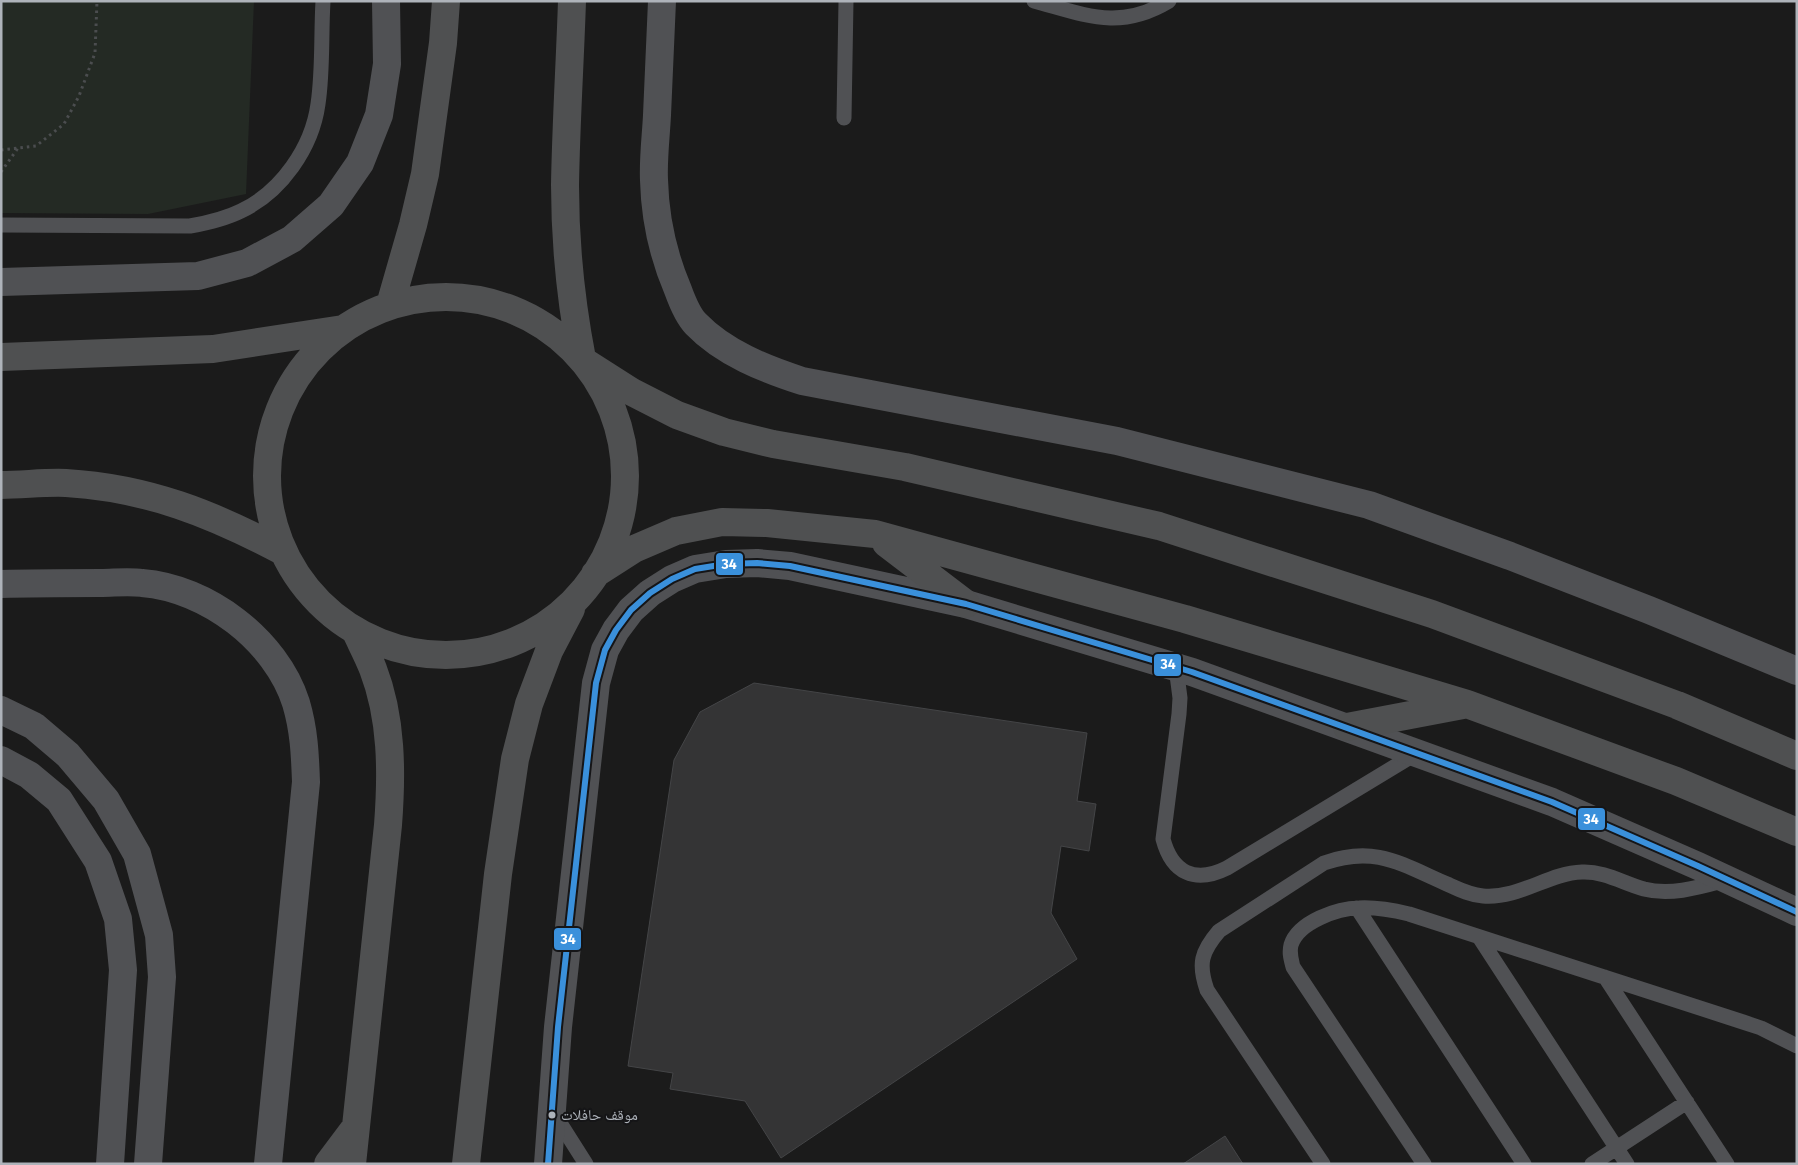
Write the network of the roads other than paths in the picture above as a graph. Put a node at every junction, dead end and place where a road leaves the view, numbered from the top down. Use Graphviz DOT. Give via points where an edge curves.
graph roads {
  1 [pos="322,1"];
  2 [pos="386,1"];
  3 [pos="446,1"];
  4 [pos="572,1"];
  5 [pos="662,1"];
  6 [pos="846,1"];
  7 [pos="1034,1"];
  8 [pos="1170,1"];
  9 [pos="844,118"];
  10 [pos="1,225"];
  11 [pos="1,282"];
  12 [pos="390,305"];
  13 [pos="343,329"];
  14 [pos="1,357"];
  15 [pos="584,361"];
  16 [pos="1,485"];
  17 [pos="875,534"];
  18 [pos="284,552"];
  19 [pos="595,574"];
  20 [pos="1,584"];
  21 [pos="575,601"];
  22 [pos="966,604"];
  23 [pos="354,630"];
  24 [pos="1176,667"];
  25 [pos="1797,671"];
  26 [pos="1467,704"];
  27 [pos="1,710"];
  28 [pos="1347,727"];
  29 [pos="1417,753"];
  30 [pos="1797,756"];
  31 [pos="1,760"];
  32 [pos="1797,832"];
  33 [pos="1728,880"];
  34 [pos="1357,908"];
  35 [pos="1797,912"];
  36 [pos="1479,937"];
  37 [pos="1605,977"];
  38 [pos="1797,1046"];
  39 [pos="1687,1102"];
  40 [pos="552,1111"];
  41 [pos="355,1128"];
  42 [pos="1616,1148"];
  43 [pos="110,1164"];
  44 [pos="148,1164"];
  45 [pos="268,1164"];
  46 [pos="328,1164"];
  47 [pos="352,1164"];
  48 [pos="466,1164"];
  49 [pos="548,1164"];
  50 [pos="586,1164"];
  51 [pos="1324,1164"];
  52 [pos="1424,1164"];
  53 [pos="1524,1164"];
  54 [pos="1592,1164"];
  55 [pos="1627,1164"];
  56 [pos="1727,1164"];
  1 -- 10 [label="lane" via="318,104 312,131 284,178 264,196 242,211 190,226"];
  2 -- 11 [label="street" via="387,64 380,115 360,163 330,205 292,239 247,263 198,276"];
  3 -- 12 [label="street" via="425,174"];
  4 -- 15 [label="street" via="565,185 572,303"];
  5 -- 25 [label="street" via="654,178 661,242 669,270 695,323 747,360 802,381 1117,441 1369,505 1640,606"];
  6 -- 9 [label="lane"];
  7 -- 8 [label="lane" via="1101,19 1138,16"];
  12 -- 13 [label="street"];
  12 -- 15 [label="street" via="442,296 494,303 542,324 564,340"];
  13 -- 14 [label="street" via="213,349"];
  13 -- 18 [label="street" via="303,367 288,391 270,443 268,499"];
  15 -- 19 [label="street" via="601,385 613,411 625,466 619,523"];
  15 -- 30 [label="street" via="632,392 677,415 724,432 905,467 1159,526 1432,614 1677,705"];
  16 -- 18 [label="street" via="65,483 111,488 156,498 200,512"];
  17 -- 19 [label="street" via="767,523 722,522 676,531 634,549"];
  17 -- 22 [label="street"];
  17 -- 26 [label="street" via="1186,619"];
  18 -- 23 [label="street" via="313,596"];
  19 -- 21 [label="street"];
  20 -- 45 [label="street" via="143,582 183,591 219,608 251,634 277,665 295,702 305,741 306,782"];
  21 -- 23 [label="street" via="532,633 483,652 430,655 378,642"];
  21 -- 48 [label="street" via="549,651 529,704 515,759 498,874"];
  22 -- 24 [label="street"];
  22 -- 40 [label="street" via="790,566 757,563 696,569 672,579 631,610 605,650 596,683 559,1017"];
  23 -- 41 [label="street" via="373,669 384,707 391,786"];
  24 -- 28 [label="street"];
  24 -- 29 [label="lane" via="1180,714 1163,839 1166,853 1175,865 1186,872 1200,876 1226,868"];
  26 -- 28 [label="street"];
  26 -- 32 [label="street" via="1676,781"];
  27 -- 44 [label="street" via="34,726 68,755 106,800 138,854 160,935 162,977"];
  28 -- 29 [label="street"];
  29 -- 33 [label="street" via="1552,802"];
  31 -- 43 [label="street" via="29,776 59,800 98,861 118,918 123,970"];
  33 -- 35 [label="street"];
  33 -- 51 [label="lane" via="1689,890 1670,891 1645,889 1604,875 1582,872 1510,895 1481,896 1393,861 1360,855 1324,863 1218,931 1202,958 1202,975 1207,990"];
  34 -- 36 [label="lane" via="1400,912"];
  34 -- 52 [label="lane" via="1325,915 1298,933 1290,955 1293,967"];
  34 -- 53 [label="lane"];
  36 -- 37 [label="lane"];
  36 -- 42 [label="lane"];
  37 -- 38 [label="lane" via="1761,1028"];
  37 -- 39 [label="lane"];
  39 -- 42 [label="lane"];
  39 -- 56 [label="lane"];
  40 -- 49 [label="street"];
  40 -- 50 [label="lane"];
  41 -- 46 [label="street"];
  41 -- 47 [label="street"];
  42 -- 54 [label="lane"];
  42 -- 55 [label="lane"];
}
